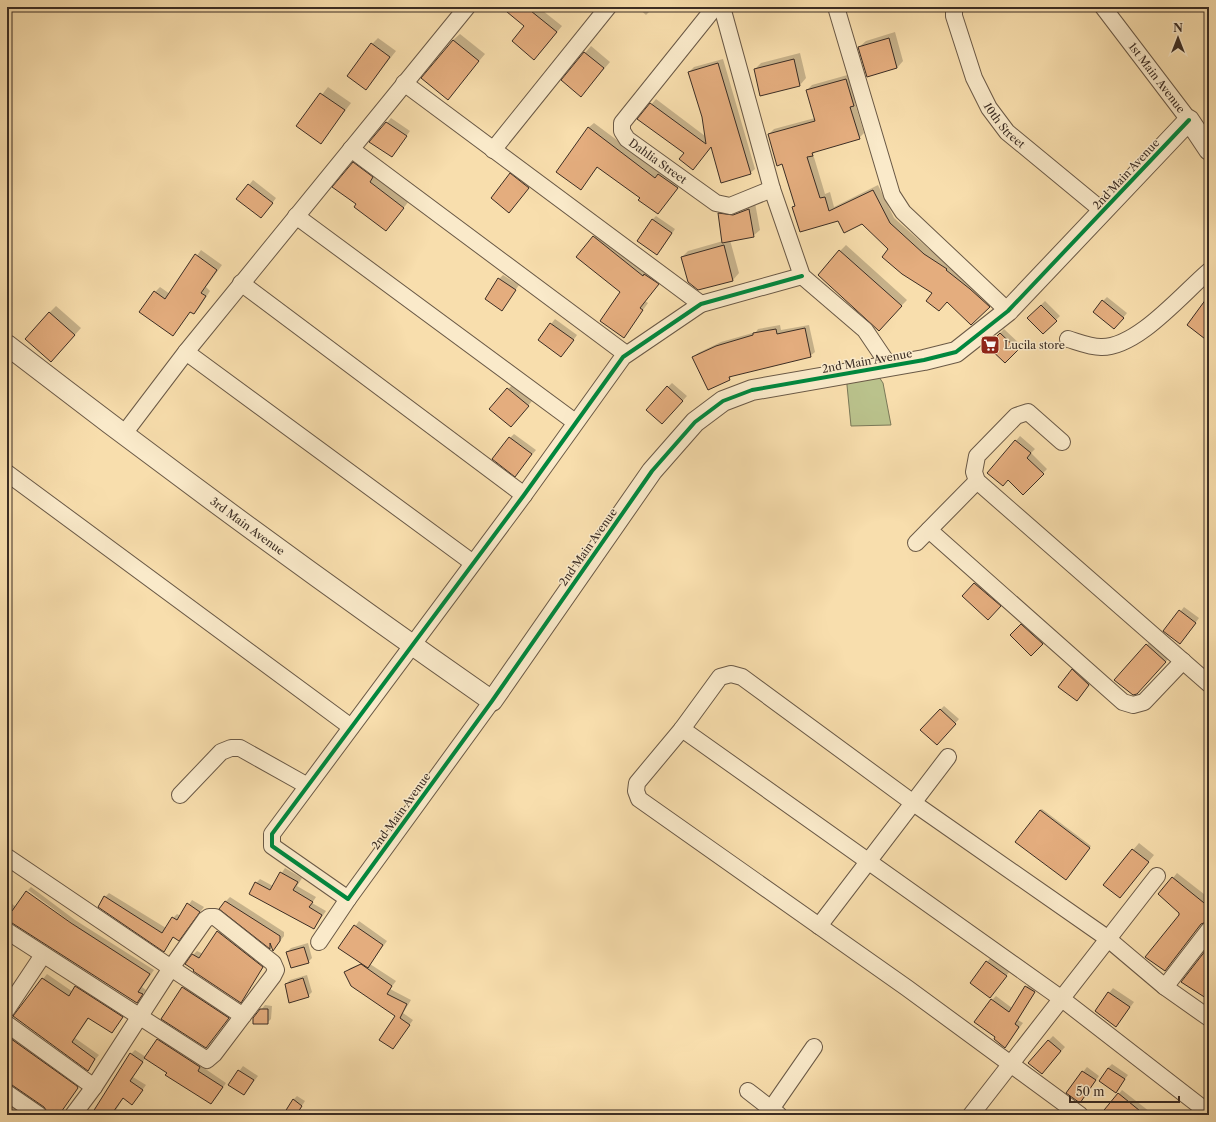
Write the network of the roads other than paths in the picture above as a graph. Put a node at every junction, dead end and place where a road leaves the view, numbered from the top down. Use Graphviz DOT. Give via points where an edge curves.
graph roads {
  1 [pos="466,7"];
  2 [pos="608,7"];
  3 [pos="715,7"];
  4 [pos="722,7"];
  5 [pos="836,7"];
  6 [pos="954,7"];
  7 [pos="1104,7"];
  8 [pos="404,83"];
  9 [pos="1189,120"];
  10 [pos="351,149"];
  11 [pos="493,150"];
  12 [pos="1209,150"];
  13 [pos="772,189"];
  14 [pos="1104,212"];
  15 [pos="296,216"];
  16 [pos="1209,271"];
  17 [pos="802,276"];
  18 [pos="241,283"];
  19 [pos="701,304"];
  20 [pos="1008,311"];
  21 [pos="1068,339"];
  22 [pos="7,345"];
  23 [pos="186,352"];
  24 [pos="626,354"];
  25 [pos="890,367"];
  26 [pos="575,422"];
  27 [pos="123,435"];
  28 [pos="1062,442"];
  29 [pos="7,473"];
  30 [pos="977,481"];
  31 [pos="524,494"];
  32 [pos="929,530"];
  33 [pos="916,543"];
  34 [pos="473,563"];
  35 [pos="412,645"];
  36 [pos="1182,661"];
  37 [pos="1209,684"];
  38 [pos="492,701"];
  39 [pos="351,727"];
  40 [pos="682,730"];
  41 [pos="948,757"];
  42 [pos="306,786"];
  43 [pos="180,795"];
  44 [pos="912,802"];
  45 [pos="7,857"];
  46 [pos="869,862"];
  47 [pos="1157,876"];
  48 [pos="348,899"];
  49 [pos="820,926"];
  50 [pos="1209,930"];
  51 [pos="7,931"];
  52 [pos="1107,938"];
  53 [pos="318,942"];
  54 [pos="43,955"];
  55 [pos="171,968"];
  56 [pos="1165,987"];
  57 [pos="1062,998"];
  58 [pos="7,1009"];
  59 [pos="139,1016"];
  60 [pos="243,1016"];
  61 [pos="1209,1018"];
  62 [pos="7,1024"];
  63 [pos="814,1047"];
  64 [pos="1009,1064"];
  65 [pos="94,1087"];
  66 [pos="748,1091"];
  67 [pos="7,1093"];
  68 [pos="1063,1110"];
  69 [pos="775,1112"];
  70 [pos="1209,1113"];
  71 [pos="38,1115"];
  72 [pos="73,1115"];
  73 [pos="971,1115"];
  74 [pos="1080,1115"];
  1 -- 8 [label="street"];
  2 -- 11 [label="street"];
  3 -- 13 [label="street, Dahlia Street" via="622,123 622,131 627,139 716,203 730,206"];
  4 -- 13 [label="street"];
  5 -- 20 [label="street" via="892,195 903,212"];
  6 -- 14 [label="street, 10th Street" via="954,16 974,78 989,108 1007,132"];
  7 -- 9 [label="street, 1st Main Avenue"];
  8 -- 10 [label="street"];
  8 -- 11 [label="street"];
  9 -- 12 [label="street, 1st Main Avenue"];
  9 -- 14 [label="street, 2nd Main Avenue"];
  10 -- 15 [label="street"];
  10 -- 24 [label="street"];
  11 -- 19 [label="street"];
  13 -- 17 [label="street"];
  14 -- 20 [label="street, 2nd Main Avenue"];
  15 -- 18 [label="street"];
  15 -- 26 [label="street"];
  16 -- 21 [label="street" via="1141,333 1112,346 1100,347"];
  17 -- 19 [label="street"];
  17 -- 25 [label="street" via="865,330"];
  18 -- 23 [label="street"];
  18 -- 31 [label="street"];
  19 -- 24 [label="street"];
  20 -- 25 [label="street, 2nd Main Avenue" via="956,352"];
  22 -- 27 [label="street, 3rd Main Avenue"];
  23 -- 27 [label="street"];
  23 -- 34 [label="street"];
  24 -- 26 [label="street"];
  25 -- 38 [label="street, 2nd Main Avenue" via="752,390 723,402 695,422 652,471"];
  26 -- 31 [label="street"];
  27 -- 35 [label="street, 3rd Main Avenue"];
  28 -- 30 [label="street" via="1028,412 1022,413 977,456 974,472"];
  29 -- 39 [label="street"];
  30 -- 32 [label="street"];
  30 -- 36 [label="street"];
  31 -- 34 [label="street"];
  32 -- 33 [label="street"];
  32 -- 36 [label="street" via="1123,702 1133,705 1144,702"];
  34 -- 35 [label="street"];
  35 -- 38 [label="street, 3rd Main Avenue"];
  35 -- 39 [label="street"];
  36 -- 37 [label="street"];
  38 -- 48 [label="street, 2nd Main Avenue"];
  39 -- 42 [label="street"];
  40 -- 44 [label="street" via="720,677 731,674 742,677"];
  40 -- 46 [label="street"];
  40 -- 49 [label="street" via="637,783 639,799"];
  41 -- 44 [label="street"];
  42 -- 43 [label="street" via="240,748 230,748 221,752"];
  42 -- 48 [label="street" via="272,834 272,846"];
  44 -- 46 [label="street"];
  44 -- 52 [label="street"];
  45 -- 55 [label="street"];
  46 -- 49 [label="street"];
  46 -- 57 [label="street"];
  47 -- 52 [label="street"];
  48 -- 53 [label="street, 2nd Main Avenue"];
  49 -- 64 [label="street"];
  50 -- 56 [label="street"];
  51 -- 54 [label="street"];
  52 -- 56 [label="street"];
  52 -- 57 [label="street"];
  54 -- 58 [label="street"];
  54 -- 59 [label="street"];
  55 -- 59 [label="street"];
  55 -- 60 [label="street"];
  55 -- 60 [label="street" via="205,920 215,917 273,963 276,970"];
  56 -- 61 [label="street"];
  57 -- 64 [label="street"];
  57 -- 70 [label="street"];
  59 -- 60 [label="street" via="207,1060"];
  59 -- 65 [label="street"];
  62 -- 65 [label="street"];
  63 -- 69 [label="street"];
  64 -- 68 [label="street"];
  64 -- 73 [label="street"];
  65 -- 72 [label="street"];
  66 -- 69 [label="street"];
  67 -- 71 [label="street"];
  68 -- 74 [label="street"];
}
